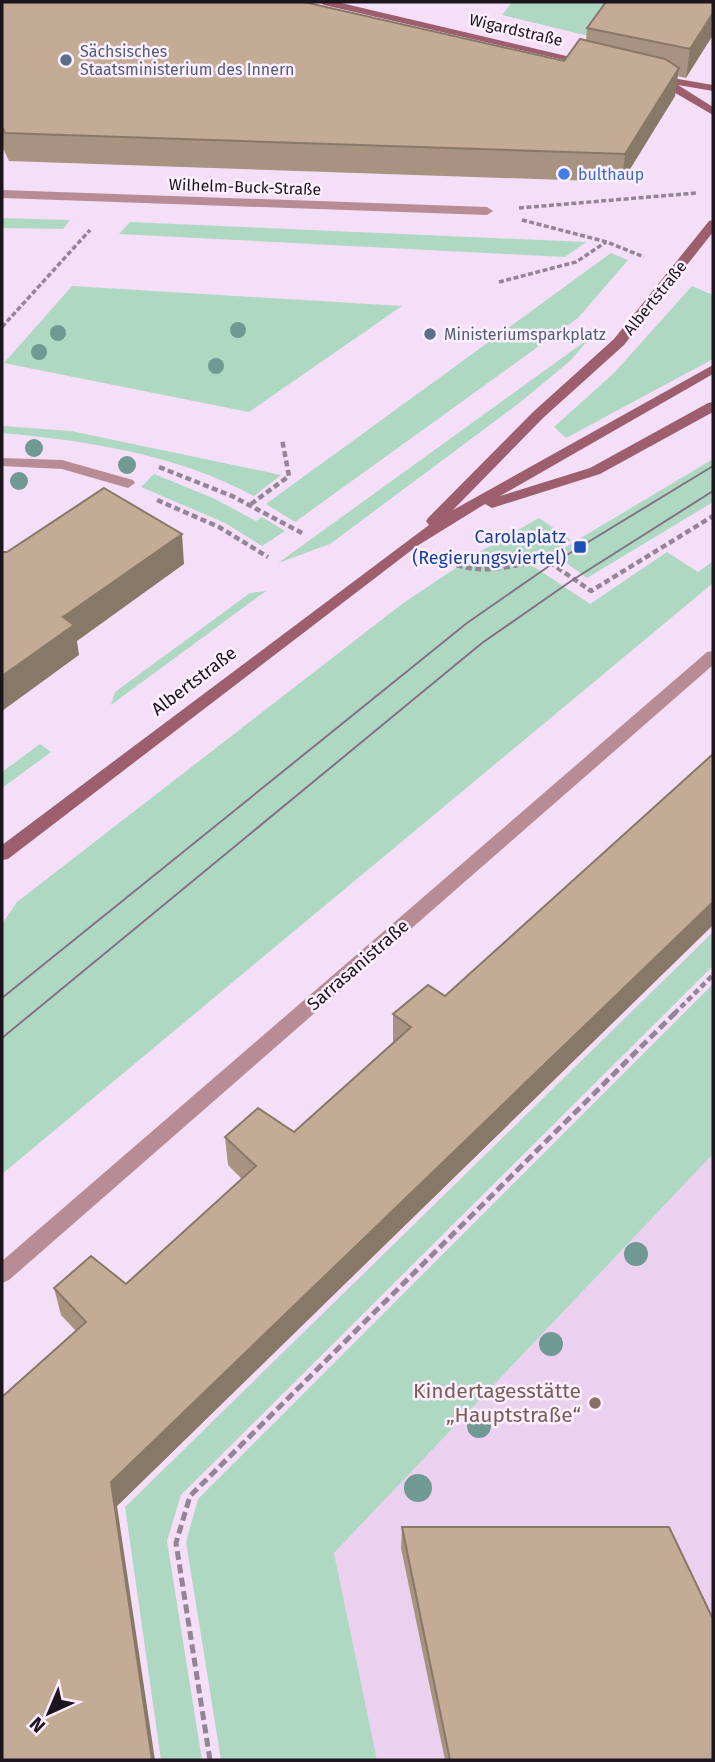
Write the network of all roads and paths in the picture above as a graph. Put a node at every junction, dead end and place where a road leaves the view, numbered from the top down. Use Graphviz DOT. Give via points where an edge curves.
graph roads {
  1 [pos="324,2"];
  2 [pos="606,67"];
  3 [pos="647,76"];
  4 [pos="660,80"];
  5 [pos="713,88"];
  6 [pos="713,112"];
  7 [pos="696,193"];
  8 [pos="2,194"];
  9 [pos="120,198"];
  10 [pos="487,211"];
  11 [pos="713,224"];
  12 [pos="607,242"];
  13 [pos="648,259"];
  14 [pos="499,282"];
  15 [pos="2,327"];
  16 [pos="713,369"];
  17 [pos="713,406"];
  18 [pos="282,438"];
  19 [pos="2,462"];
  20 [pos="128,483"];
  21 [pos="251,504"];
  22 [pos="458,513"];
  23 [pos="713,516"];
  24 [pos="302,533"];
  25 [pos="412,542"];
  26 [pos="268,557"];
  27 [pos="713,656"];
  28 [pos="2,853"];
  29 [pos="713,975"];
  30 [pos="2,1274"];
  31 [pos="210,1760"];
  1 -- 2 [label="main road, Wigardstraße"];
  3 -- 4 [label="main road"];
  4 -- 5 [label="main road"];
  4 -- 6 [label="main road"];
  7 -- 10 [label="path"];
  8 -- 9 [label="street, Wilhelm-Buck-Straße"];
  9 -- 10 [label="street, Wilhelm-Buck-Straße"];
  9 -- 15 [label="path"];
  10 -- 12 [label="path"];
  11 -- 25 [label="main road, Albertstraße" via="619,342 538,415"];
  12 -- 13 [label="path"];
  12 -- 14 [label="path" via="576,262"];
  16 -- 22 [label="main road, Albertstraße"];
  17 -- 22 [label="main road, Albertstraße" via="595,471"];
  18 -- 21 [label="path" via="289,476"];
  19 -- 20 [label="street" via="62,465"];
  20 -- 21 [label="path" via="146,463 200,480"];
  20 -- 26 [label="path" via="137,492 219,527"];
  21 -- 24 [label="path"];
  22 -- 25 [label="main road, Albertstraße"];
  23 -- 25 [label="path" via="591,591 545,559 465,570"];
  25 -- 28 [label="main road, Albertstraße"];
  27 -- 30 [label="street, Sarrasanistraße"];
  29 -- 31 [label="path" via="190,1496 176,1543"];
}
